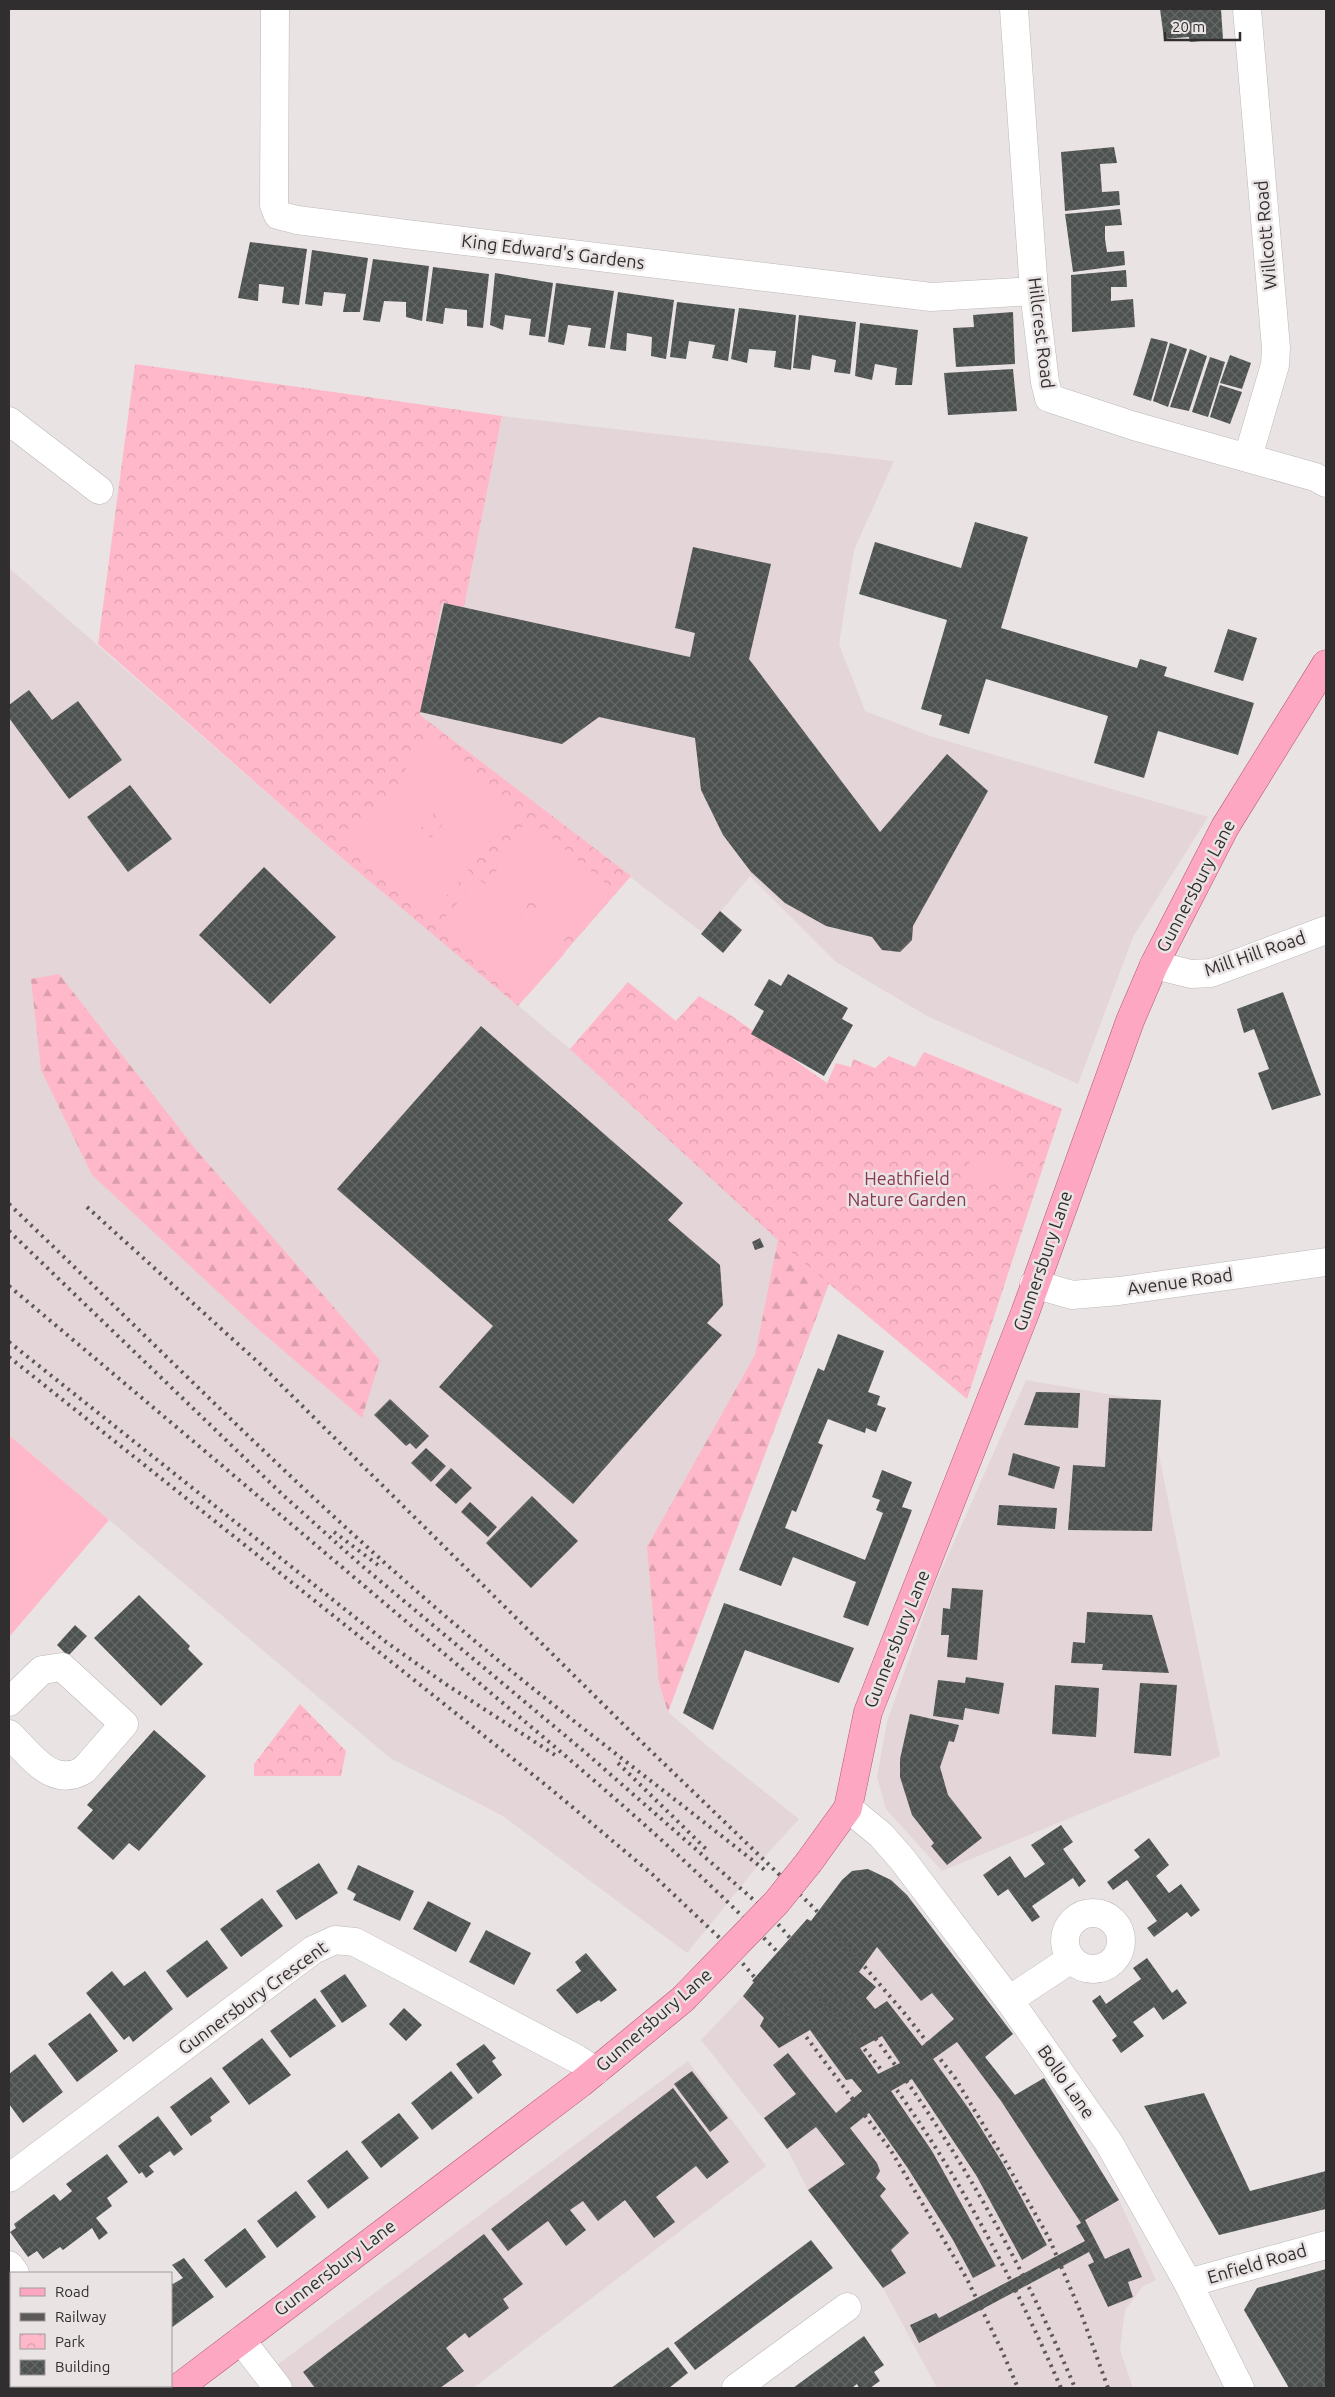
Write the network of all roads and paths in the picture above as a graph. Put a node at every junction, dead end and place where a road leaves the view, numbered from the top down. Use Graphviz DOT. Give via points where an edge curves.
graph roads {
  1 [pos="275,9"];
  2 [pos="1014,9"];
  3 [pos="1247,9"];
  4 [pos="1034,291"];
  5 [pos="9,421"];
  6 [pos="1248,457"];
  7 [pos="1326,484"];
  8 [pos="99,490"];
  9 [pos="1326,664"];
  10 [pos="1326,930"];
  11 [pos="1154,965"];
  12 [pos="1326,1262"];
  13 [pos="1034,1284"];
  14 [pos="9,1702"];
  15 [pos="9,1734"];
  16 [pos="848,1808"];
  17 [pos="1071,1959"];
  18 [pos="1009,2000"];
  19 [pos="596,2070"];
  20 [pos="9,2178"];
  21 [pos="1326,2245"];
  22 [pos="1188,2284"];
  23 [pos="847,2307"];
  24 [pos="240,2340"];
  25 [pos="178,2388"];
  26 [pos="278,2388"];
  27 [pos="736,2388"];
  28 [pos="1240,2388"];
  1 -- 4 [label="street, King Edward's Gardens" via="274,205 278,215 406,234 931,297"];
  2 -- 4 [label="street, Hillcrest Road"];
  3 -- 6 [label="street, Willcott Road" via="1276,348 1275,365"];
  4 -- 6 [label="street, Hillcrest Road" via="1049,398 1134,426"];
  5 -- 8 [label="street"];
  6 -- 7 [label="street, Hillcrest Road" via="1315,477"];
  9 -- 11 [label="main road, Gunnersbury Lane" via="1225,828"];
  10 -- 11 [label="street, Mill Hill Road" via="1211,973 1191,974"];
  11 -- 13 [label="main road, Gunnersbury Lane" via="1130,1021"];
  12 -- 13 [label="street, Avenue Road" via="1072,1295"];
  13 -- 16 [label="main road, Gunnersbury Lane" via="965,1469 868,1712"];
  14 -- 15 [label="street" via="42,1670 62,1667 124,1724 84,1770 62,1777 50,1773"];
  16 -- 18 [label="street, Bollo Lane" via="902,1859"];
  16 -- 19 [label="main road, Gunnersbury Lane, bridge" via="776,1903 683,1999"];
  17 -- 18 [label="street"];
  18 -- 22 [label="street, Bollo Lane" via="1109,2144"];
  19 -- 20 [label="street, Gunnersbury Crescent" via="355,1942 335,1940 313,1950"];
  19 -- 24 [label="main road, Gunnersbury Lane"];
  21 -- 22 [label="street, Enfield Road"];
  22 -- 28 [label="street, Bollo Lane"];
  23 -- 27 [label="street"];
  24 -- 25 [label="main road, Gunnersbury Lane"];
  24 -- 26 [label="street"];
}
